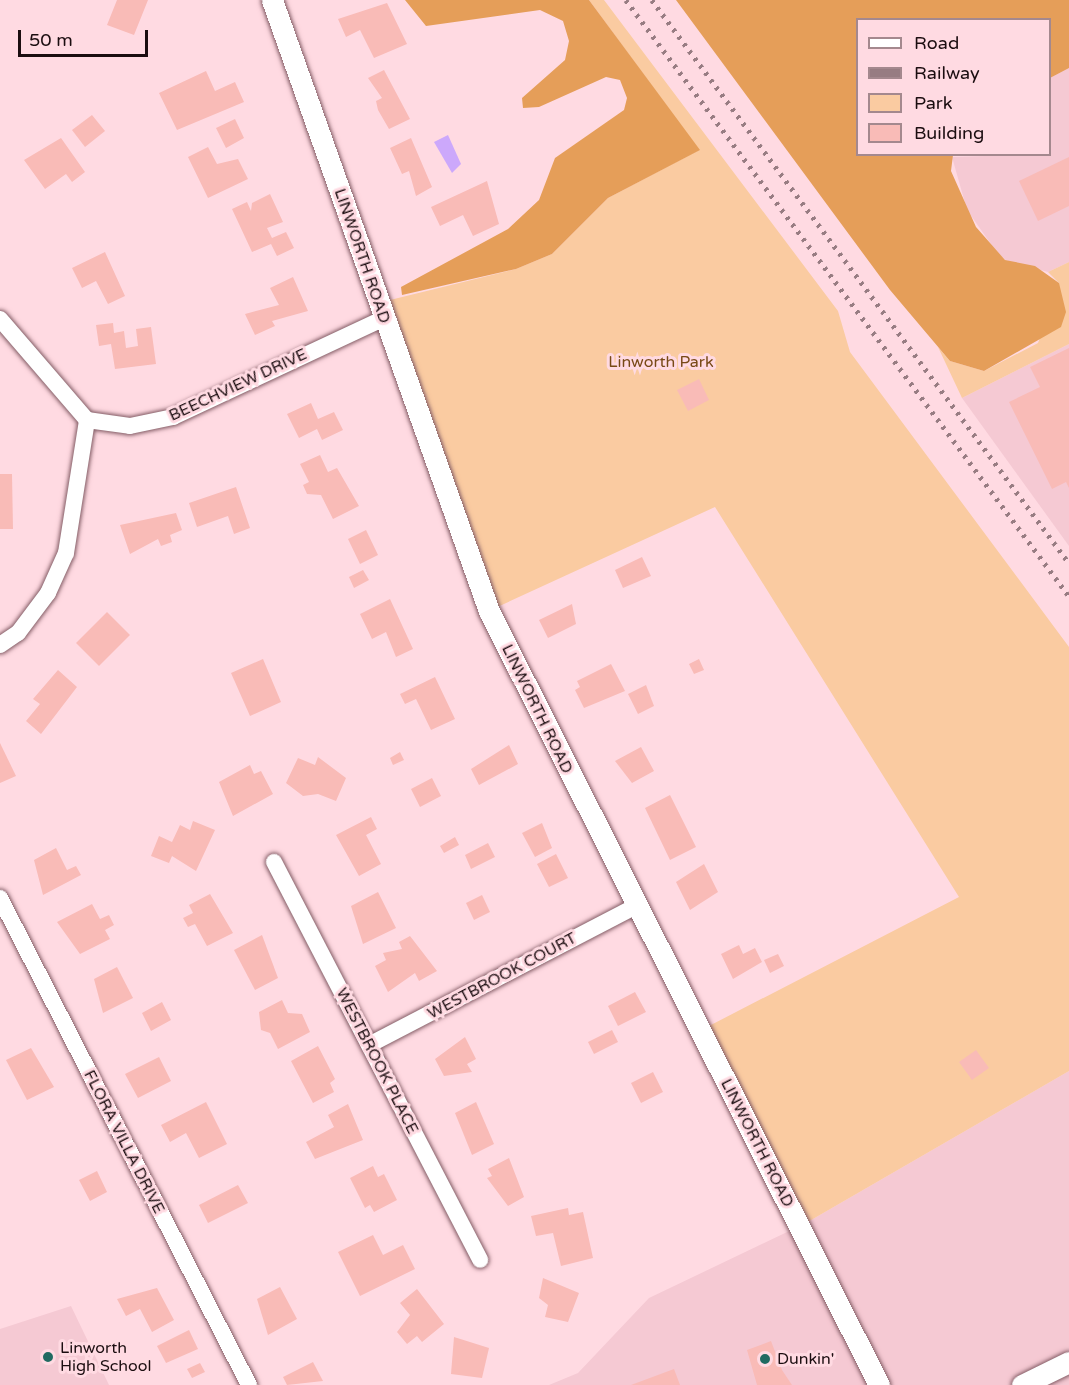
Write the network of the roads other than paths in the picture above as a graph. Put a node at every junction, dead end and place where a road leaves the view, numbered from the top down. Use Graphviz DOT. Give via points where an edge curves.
graph roads {
  1 [pos="272,0"];
  2 [pos="384,318"];
  3 [pos="0,319"];
  4 [pos="87,420"];
  5 [pos="0,645"];
  6 [pos="274,862"];
  7 [pos="0,898"];
  8 [pos="636,906"];
  9 [pos="369,1045"];
  10 [pos="480,1260"];
  11 [pos="1069,1362"];
  12 [pos="249,1385"];
  13 [pos="879,1385"];
  14 [pos="1022,1385"];
  1 -- 2 [label="main road, LINWORTH ROAD"];
  2 -- 4 [label="street, BEECHVIEW DRIVE" via="173,417 130,426"];
  2 -- 8 [label="main road, LINWORTH ROAD" via="489,611"];
  3 -- 4 [label="street"];
  4 -- 5 [label="street" via="66,553 48,593 18,633"];
  6 -- 9 [label="street, WESTBROOK PLACE"];
  7 -- 12 [label="street, FLORA VILLA DRIVE"];
  8 -- 9 [label="street, WESTBROOK COURT"];
  8 -- 13 [label="main road, LINWORTH ROAD"];
  9 -- 10 [label="street, WESTBROOK PLACE"];
  11 -- 14 [label="main road"];
}
